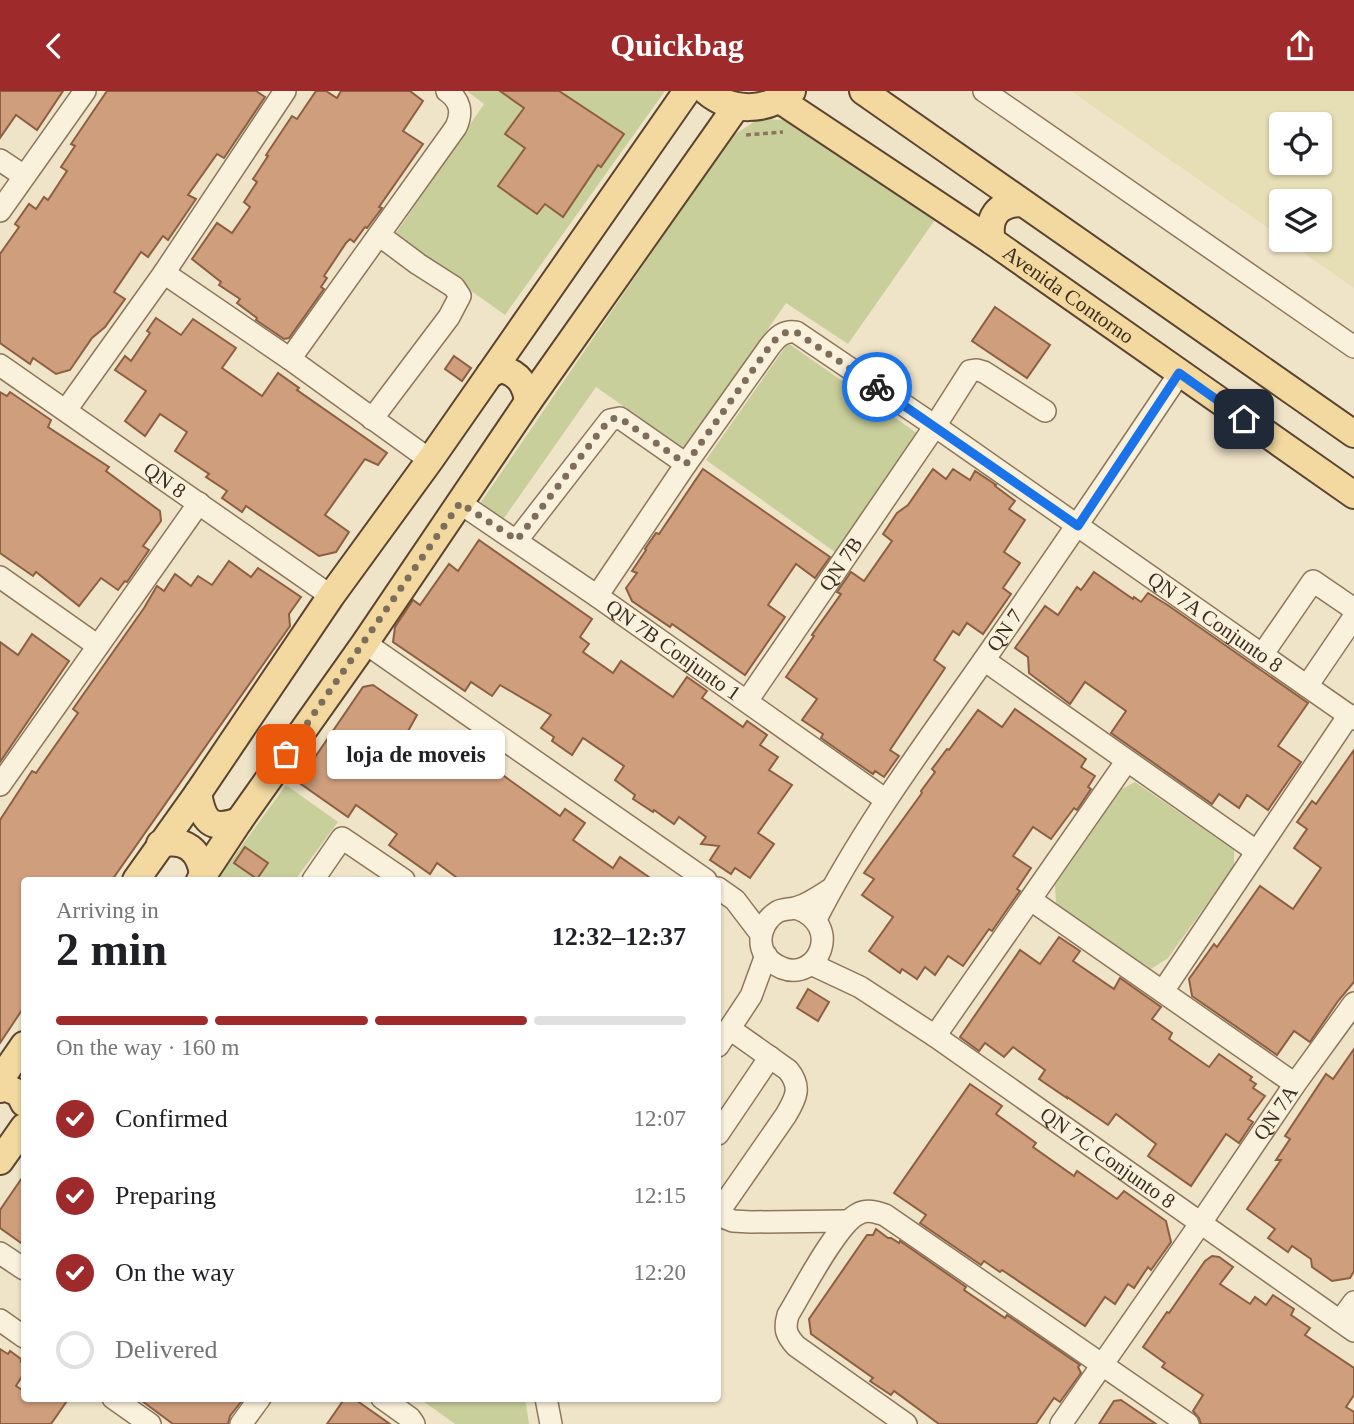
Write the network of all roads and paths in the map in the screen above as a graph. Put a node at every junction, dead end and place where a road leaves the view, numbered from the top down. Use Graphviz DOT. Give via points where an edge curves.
graph roads {
  1 [pos="85,91"];
  2 [pos="285,91"];
  3 [pos="447,91"];
  4 [pos="687,91"];
  5 [pos="706,91"];
  6 [pos="863,91"];
  7 [pos="984,91"];
  8 [pos="786,95"];
  9 [pos="736,107"];
  10 [pos="0,160"];
  11 [pos="24,176"];
  12 [pos="1022,203"];
  13 [pos="0,211"];
  14 [pos="379,235"];
  15 [pos="992,241"];
  16 [pos="164,273"];
  17 [pos="1354,347"];
  18 [pos="290,359"];
  19 [pos="0,365"];
  20 [pos="1179,373"];
  21 [pos="490,374"];
  22 [pos="528,403"];
  23 [pos="66,410"];
  24 [pos="1045,411"];
  25 [pos="372,419"];
  26 [pos="935,426"];
  27 [pos="1354,434"];
  28 [pos="430,460"];
  29 [pos="686,464"];
  30 [pos="1354,495"];
  31 [pos="199,503"];
  32 [pos="460,503"];
  33 [pos="1078,526"];
  34 [pos="517,540"];
  35 [pos="0,577"];
  36 [pos="331,596"];
  37 [pos="597,596"];
  38 [pos="1354,609"];
  39 [pos="1354,617"];
  40 [pos="365,643"];
  41 [pos="98,646"];
  42 [pos="1262,655"];
  43 [pos="984,660"];
  44 [pos="1307,686"];
  45 [pos="747,701"];
  46 [pos="1351,717"];
  47 [pos="1126,762"];
  48 [pos="2,777"];
  49 [pos="198,793"];
  50 [pos="886,800"];
  51 [pos="239,821"];
  52 [pos="160,844"];
  53 [pos="1256,851"];
  54 [pos="138,877"];
  55 [pos="201,877"];
  56 [pos="202,877"];
  57 [pos="315,877"];
  58 [pos="400,877"];
  59 [pos="702,877"];
  60 [pos="831,889"];
  61 [pos="726,894"];
  62 [pos="1031,900"];
  63 [pos="787,910"];
  64 [pos="816,919"];
  65 [pos="761,934"];
  66 [pos="823,941"];
  67 [pos="765,955"];
  68 [pos="811,964"];
  69 [pos="786,970"];
  70 [pos="859,987"];
  71 [pos="1163,991"];
  72 [pos="751,996"];
  73 [pos="1354,1003"];
  74 [pos="934,1036"];
  75 [pos="724,1037"];
  76 [pos="21,1055"];
  77 [pos="770,1057"];
  78 [pos="0,1080"];
  79 [pos="1295,1084"];
  80 [pos="0,1089"];
  81 [pos="21,1097"];
  82 [pos="721,1130"];
  83 [pos="21,1131"];
  84 [pos="0,1161"];
  85 [pos="721,1210"];
  86 [pos="721,1215"];
  87 [pos="847,1221"];
  88 [pos="1200,1224"];
  89 [pos="1354,1302"];
  90 [pos="0,1320"];
  91 [pos="1347,1326"];
  92 [pos="21,1335"];
  93 [pos="1101,1364"];
  94 [pos="119,1402"];
  95 [pos="257,1402"];
  96 [pos="388,1402"];
  97 [pos="547,1402"];
  98 [pos="150,1424"];
  99 [pos="241,1424"];
  100 [pos="414,1424"];
  101 [pos="551,1424"];
  102 [pos="906,1424"];
  103 [pos="1060,1424"];
  104 [pos="1188,1424"];
  1 -- 11 [label="street"];
  2 -- 16 [label="street"];
  3 -- 14 [label="street" via="458,101 460,120"];
  4 -- 21 [label="main road"];
  5 -- 9 [label="main road"];
  6 -- 12 [label="main road"];
  7 -- 17 [label="street"];
  8 -- 9 [label="main road" via="766,106"];
  8 -- 15 [label="main road, Avenida Contorno"];
  9 -- 22 [label="main road"];
  10 -- 11 [label="street"];
  11 -- 13 [label="street"];
  12 -- 15 [label="main road" via="1007,204 998,211 990,222"];
  12 -- 27 [label="main road"];
  14 -- 18 [label="street"];
  14 -- 25 [label="street" via="454,287 460,296"];
  15 -- 20 [label="main road, Avenida Contorno"];
  16 -- 18 [label="street"];
  16 -- 23 [label="street"];
  18 -- 25 [label="street"];
  19 -- 23 [label="street, QN 8"];
  20 -- 30 [label="main road, Avenida Contorno"];
  20 -- 33 [label="street, QN 7"];
  21 -- 22 [label="main road" via="501,369 516,375 523,382"];
  21 -- 28 [label="main road"];
  22 -- 32 [label="main road"];
  23 -- 31 [label="street, QN 8"];
  24 -- 26 [label="street, QN 7B" via="977,370 970,371"];
  25 -- 28 [label="street"];
  26 -- 29 [label="street, QN 7A Conjunto 8" via="789,331 776,338"];
  26 -- 33 [label="street, QN 7A Conjunto 8"];
  26 -- 45 [label="street, QN 7B"];
  28 -- 36 [label="main road"];
  29 -- 34 [label="street" via="620,418 610,420"];
  29 -- 37 [label="street"];
  31 -- 36 [label="street, QN 8"];
  31 -- 41 [label="street"];
  32 -- 34 [label="street, QN 7B Conjunto 1"];
  32 -- 40 [label="main road"];
  33 -- 42 [label="street, QN 7A Conjunto 8"];
  33 -- 43 [label="street, QN 7"];
  34 -- 37 [label="street, QN 7B Conjunto 1"];
  35 -- 41 [label="street"];
  36 -- 49 [label="main road"];
  37 -- 45 [label="street, QN 7B Conjunto 1"];
  38 -- 42 [label="street" via="1313,581"];
  39 -- 44 [label="street"];
  40 -- 51 [label="main road"];
  40 -- 59 [label="street"];
  41 -- 48 [label="street"];
  42 -- 44 [label="street, QN 7A Conjunto 8"];
  43 -- 47 [label="street"];
  43 -- 50 [label="street, QN 7"];
  44 -- 46 [label="street, QN 7A Conjunto 8"];
  45 -- 50 [label="street, QN 7B Conjunto 1"];
  46 -- 53 [label="street"];
  47 -- 53 [label="street"];
  47 -- 62 [label="street"];
  49 -- 51 [label="main road" via="206,819 219,826"];
  49 -- 52 [label="main road"];
  50 -- 60 [label="street, QN 7"];
  51 -- 56 [label="main road"];
  52 -- 54 [label="main road"];
  52 -- 55 [label="main road" via="181,842 190,849 201,863"];
  53 -- 71 [label="street"];
  57 -- 58 [label="street" via="342,838"];
  60 -- 63 [label="street, QN 7"];
  60 -- 64 [label="street, QN 7"];
  61 -- 63 [label="street"];
  61 -- 65 [label="street"];
  62 -- 71 [label="street"];
  62 -- 74 [label="street"];
  63 -- 64 [label="street" via="807,912"];
  63 -- 65 [label="street" via="767,921"];
  64 -- 66 [label="street"];
  65 -- 67 [label="street"];
  66 -- 68 [label="street"];
  66 -- 70 [label="street, QN 7C Conjunto 8"];
  67 -- 69 [label="street"];
  67 -- 72 [label="street"];
  68 -- 69 [label="street"];
  68 -- 70 [label="street, QN 7C Conjunto 8"];
  69 -- 72 [label="street"];
  70 -- 74 [label="street, QN 7C Conjunto 8"];
  71 -- 79 [label="street"];
  72 -- 75 [label="street"];
  73 -- 79 [label="street, QN 7A"];
  74 -- 88 [label="street, QN 7C Conjunto 8"];
  75 -- 77 [label="street"];
  76 -- 78 [label="main road"];
  77 -- 82 [label="street"];
  77 -- 85 [label="street" via="796,1079 794,1102"];
  79 -- 88 [label="street, QN 7A"];
  80 -- 81 [label="main road"];
  83 -- 84 [label="main road"];
  86 -- 87 [label="street" via="751,1222"];
  87 -- 93 [label="street" via="859,1213 885,1215"];
  87 -- 102 [label="street" via="784,1327 796,1346"];
  88 -- 91 [label="street, QN 7C Conjunto 8"];
  88 -- 93 [label="street, QN 7A"];
  89 -- 91 [label="street"];
  90 -- 92 [label="street"];
  93 -- 103 [label="street, QN 7A"];
  93 -- 104 [label="street"];
  94 -- 98 [label="street"];
  95 -- 99 [label="street"];
  96 -- 100 [label="street"];
  97 -- 101 [label="street"];
}
